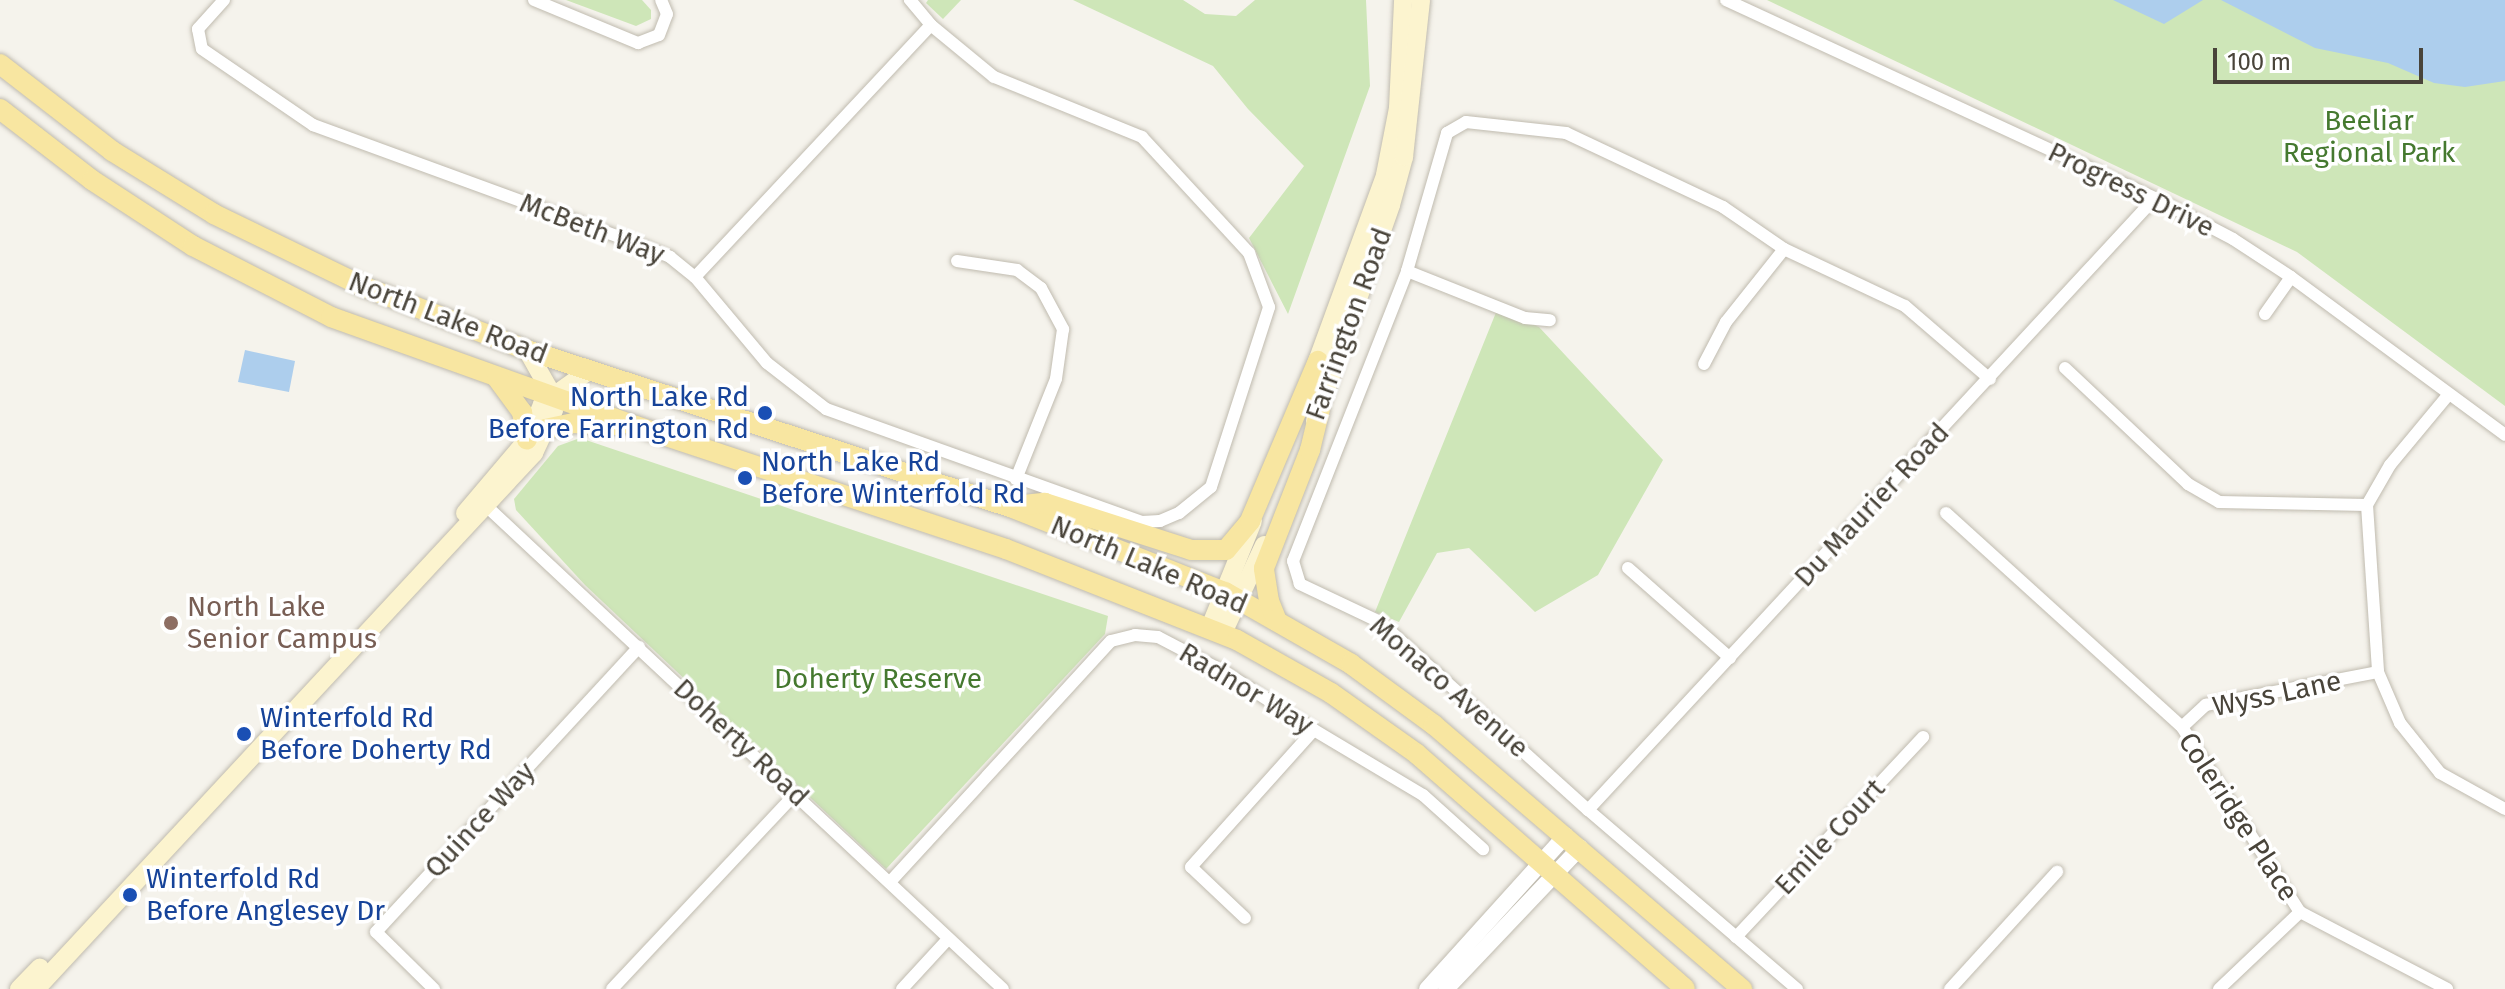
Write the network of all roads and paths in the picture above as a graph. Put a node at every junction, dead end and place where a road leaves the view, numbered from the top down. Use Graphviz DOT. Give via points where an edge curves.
graph roads {
  1 [pos="224,0"];
  2 [pos="534,0"];
  3 [pos="661,0"];
  4 [pos="910,0"];
  5 [pos="1403,0"];
  6 [pos="1421,0"];
  7 [pos="1726,0"];
  8 [pos="931,25"];
  9 [pos="0,64"];
  10 [pos="0,109"];
  11 [pos="2155,198"];
  12 [pos="1784,249"];
  13 [pos="957,261"];
  14 [pos="1407,271"];
  15 [pos="695,277"];
  16 [pos="2291,277"];
  17 [pos="2265,314"];
  18 [pos="1550,320"];
  19 [pos="527,350"];
  20 [pos="1318,361"];
  21 [pos="1704,364"];
  22 [pos="2065,368"];
  23 [pos="590,370"];
  24 [pos="497,378"];
  25 [pos="1990,379"];
  26 [pos="2449,394"];
  27 [pos="553,396"];
  28 [pos="1320,409"];
  29 [pos="636,426"];
  30 [pos="536,434"];
  31 [pos="2505,435"];
  32 [pos="1016,479"];
  33 [pos="483,503"];
  34 [pos="2367,505"];
  35 [pos="1010,507"];
  36 [pos="1946,513"];
  37 [pos="1628,568"];
  38 [pos="1232,597"];
  39 [pos="1277,621"];
  40 [pos="1216,630"];
  41 [pos="639,647"];
  42 [pos="1730,658"];
  43 [pos="2378,672"];
  44 [pos="2182,727"];
  45 [pos="1314,730"];
  46 [pos="1923,737"];
  47 [pos="795,794"];
  48 [pos="2505,809"];
  49 [pos="1588,810"];
  50 [pos="1573,842"];
  51 [pos="1483,849"];
  52 [pos="1548,870"];
  53 [pos="2057,872"];
  54 [pos="890,882"];
  55 [pos="2300,912"];
  56 [pos="1245,918"];
  57 [pos="1736,937"];
  58 [pos="948,939"];
  59 [pos="19,989"];
  60 [pos="36,989"];
  61 [pos="434,989"];
  62 [pos="612,989"];
  63 [pos="902,989"];
  64 [pos="1003,989"];
  65 [pos="1427,989"];
  66 [pos="1446,989"];
  67 [pos="1685,989"];
  68 [pos="1742,989"];
  69 [pos="1797,989"];
  70 [pos="1950,989"];
  71 [pos="2219,989"];
  72 [pos="2447,989"];
  1 -- 15 [label="street, McBeth Way" via="198,29 202,49 313,125 636,243 670,257"];
  2 -- 3 [label="street" via="638,43 659,35 667,14"];
  4 -- 8 [label="street"];
  5 -- 20 [label="main road, Farrington Road" via="1398,108 1385,175"];
  6 -- 28 [label="main road, Farrington Road" via="1404,157"];
  7 -- 11 [label="street, Progress Drive"];
  8 -- 15 [label="street, McBeth Way"];
  8 -- 32 [label="street" via="994,77 1142,137 1249,253 1269,307 1219,470 1211,487 1179,513 1142,522"];
  9 -- 19 [label="main road, North Lake Road" via="112,151 214,214 375,292"];
  10 -- 24 [label="main road, North Lake Road" via="92,180 193,246 331,317"];
  11 -- 16 [label="street, Progress Drive"];
  11 -- 25 [label="street, Du Maurier Road"];
  12 -- 14 [label="street, Monaco Avenue" via="1723,207 1566,133 1466,122 1447,133"];
  12 -- 21 [label="street" via="1726,322"];
  12 -- 25 [label="street, Monaco Avenue" via="1905,306"];
  13 -- 32 [label="street" via="1017,270 1041,288 1063,329 1056,379"];
  14 -- 18 [label="street" via="1525,318"];
  14 -- 49 [label="street, Monaco Avenue" via="1293,561 1300,584 1380,622"];
  15 -- 32 [label="street" via="767,363 826,409"];
  16 -- 17 [label="street"];
  16 -- 26 [label="street, Progress Drive"];
  19 -- 23 [label="main road, North Lake Road"];
  19 -- 27 [label="main road"];
  20 -- 35 [label="main road" via="1250,521 1226,550 1191,550 1045,503"];
  20 -- 38 [label="main road, Farrington Road"];
  22 -- 34 [label="street" via="2188,484 2219,502"];
  23 -- 27 [label="main road"];
  23 -- 35 [label="main road, North Lake Road"];
  24 -- 27 [label="main road, North Lake Road"];
  24 -- 30 [label="main road"];
  25 -- 42 [label="street, Du Maurier Road"];
  26 -- 31 [label="street, Progress Drive"];
  26 -- 34 [label="street" via="2390,465"];
  27 -- 29 [label="main road, North Lake Road"];
  27 -- 30 [label="main road" via="542,404"];
  28 -- 38 [label="main road, Farrington Road"];
  28 -- 39 [label="main road" via="1310,450 1264,568"];
  29 -- 30 [label="main road" via="573,423"];
  29 -- 40 [label="main road, North Lake Road" via="1006,549"];
  30 -- 33 [label="main road"];
  33 -- 41 [label="street, Doherty Road"];
  33 -- 59 [label="main road"];
  33 -- 60 [label="main road"];
  34 -- 43 [label="street"];
  35 -- 38 [label="main road, North Lake Road"];
  36 -- 44 [label="street, Coleridge Place"];
  37 -- 42 [label="street"];
  38 -- 39 [label="main road, North Lake Road"];
  38 -- 40 [label="main road, Farrington Road"];
  39 -- 50 [label="main road, North Lake Road" via="1377,682"];
  40 -- 52 [label="main road, North Lake Road" via="1331,693 1417,754"];
  41 -- 47 [label="street, Doherty Road"];
  41 -- 61 [label="street, Quince Way" via="376,932"];
  42 -- 49 [label="street, Du Maurier Road"];
  43 -- 44 [label="street, Wyss Lane" via="2206,705"];
  43 -- 48 [label="street" via="2400,723 2440,773"];
  44 -- 55 [label="street, Coleridge Place"];
  45 -- 51 [label="street, Radnor Way" via="1423,795"];
  45 -- 54 [label="street, Radnor Way" via="1225,672 1158,637 1111,641"];
  45 -- 56 [label="street" via="1191,867"];
  46 -- 57 [label="street, Emile Court"];
  47 -- 54 [label="street, Doherty Road"];
  47 -- 62 [label="street"];
  49 -- 57 [label="street, Monaco Avenue"];
  50 -- 52 [label="street"];
  50 -- 68 [label="main road, North Lake Road"];
  52 -- 65 [label="street"];
  52 -- 66 [label="street"];
  52 -- 67 [label="main road, North Lake Road"];
  53 -- 70 [label="street"];
  54 -- 58 [label="street, Doherty Road"];
  55 -- 71 [label="street"];
  55 -- 72 [label="street, Coleridge Place"];
  57 -- 69 [label="street, Monaco Avenue"];
  58 -- 63 [label="street"];
  58 -- 64 [label="street, Doherty Road"];
}
